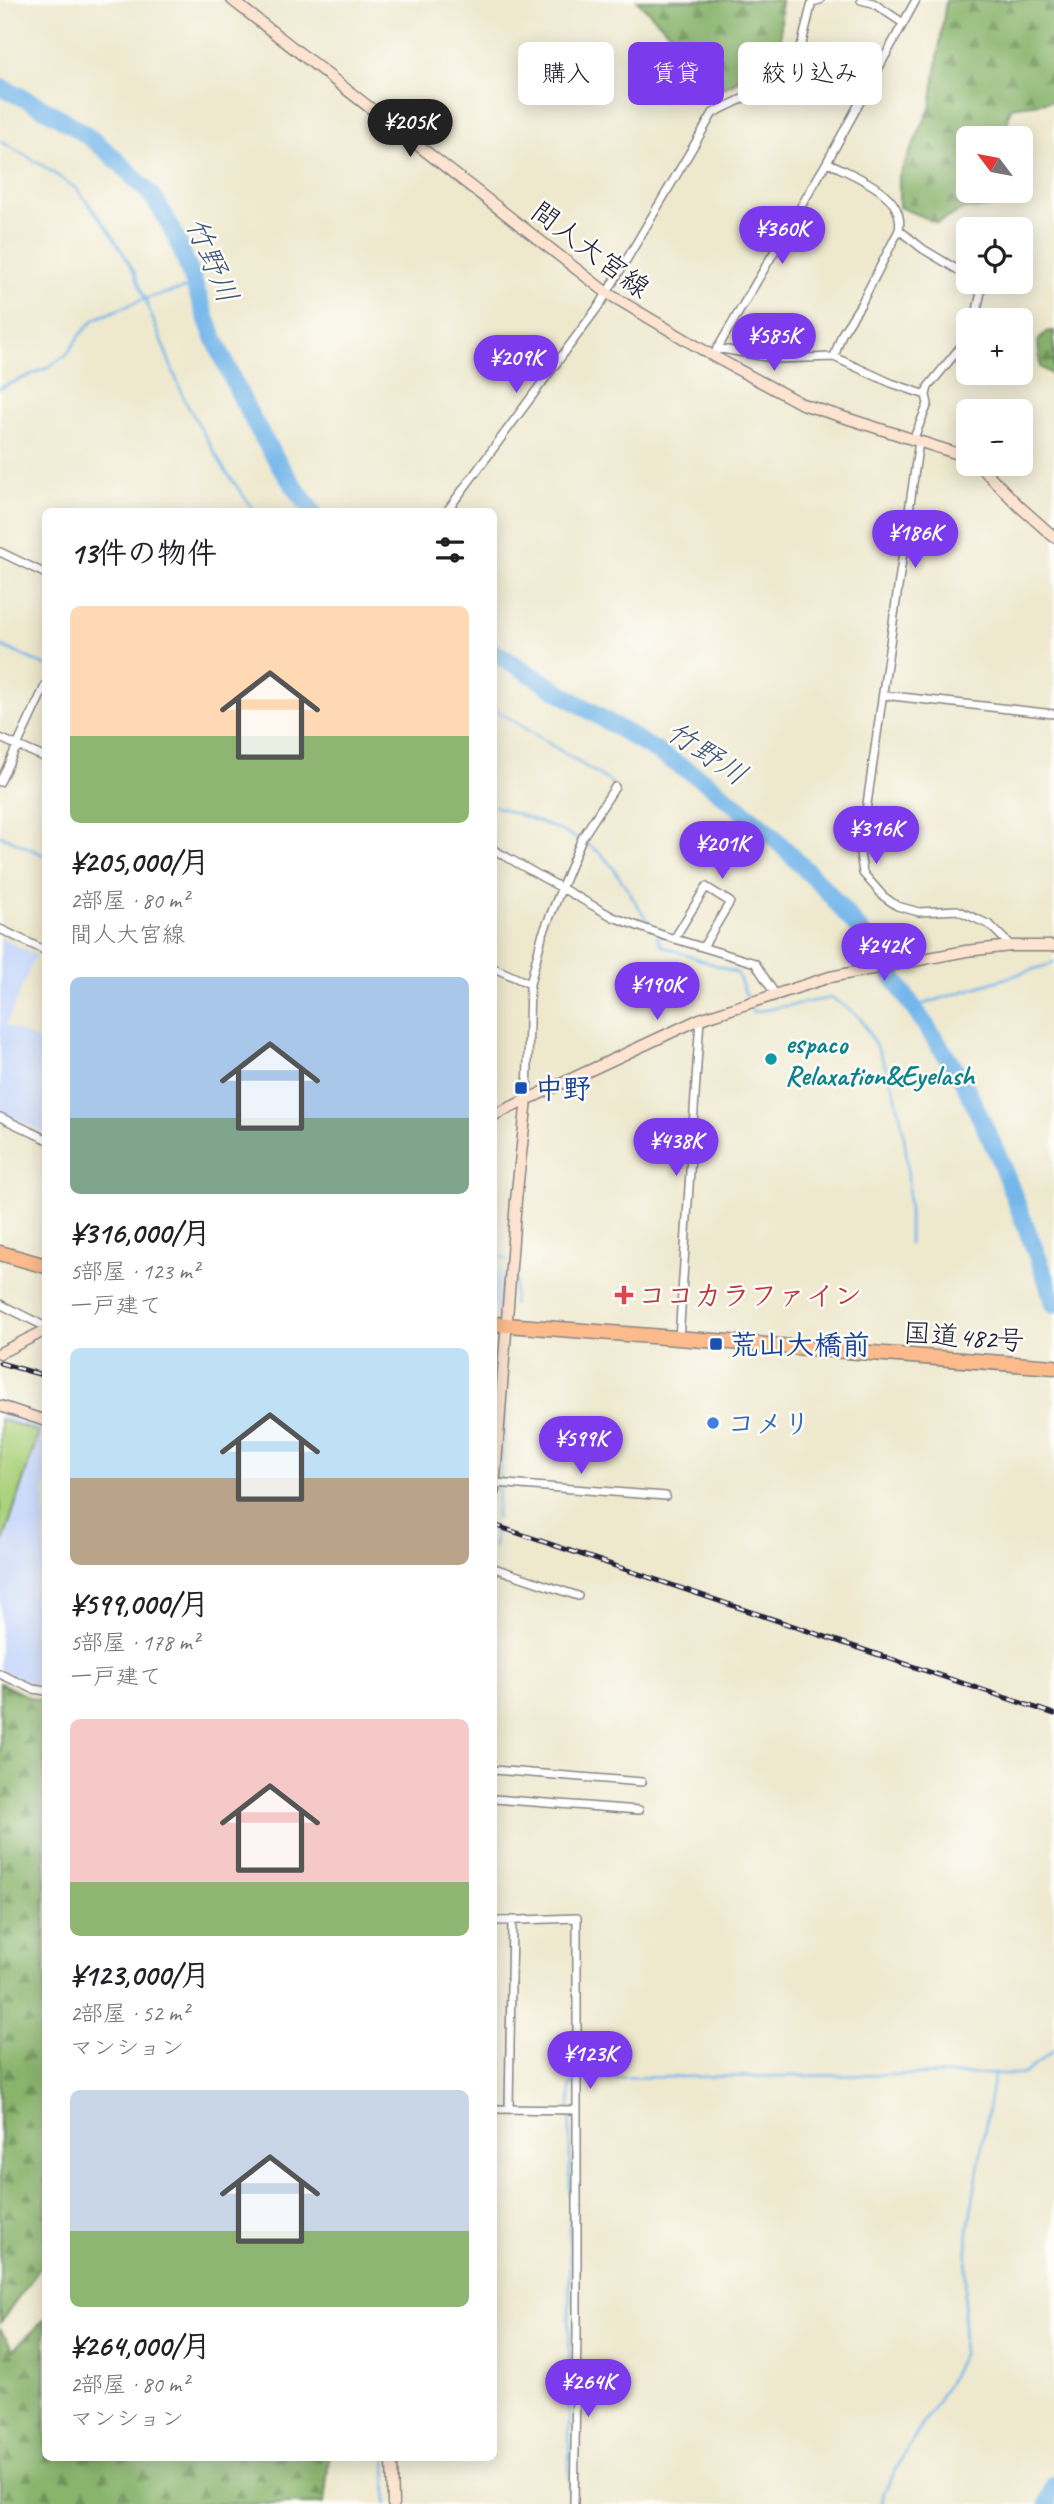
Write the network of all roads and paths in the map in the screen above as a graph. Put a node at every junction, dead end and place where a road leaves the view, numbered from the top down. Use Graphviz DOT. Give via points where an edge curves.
graph roads {
  1 [pos="232,0"];
  2 [pos="820,0"];
  3 [pos="861,0"];
  4 [pos="916,0"];
  5 [pos="903,23"];
  6 [pos="827,162"];
  7 [pos="899,230"];
  8 [pos="956,269"];
  9 [pos="607,293"];
  10 [pos="715,352"];
  11 [pos="956,352"];
  12 [pos="834,357"];
  13 [pos="926,395"];
  14 [pos="916,440"];
  15 [pos="956,453"];
  16 [pos="990,476"];
  17 [pos="449,508"];
  18 [pos="1054,537"];
  19 [pos="0,552"];
  20 [pos="42,571"];
  21 [pos="42,692"];
  22 [pos="883,695"];
  23 [pos="1054,714"];
  24 [pos="0,737"];
  25 [pos="16,745"];
  26 [pos="42,756"];
  27 [pos="0,782"];
  28 [pos="615,787"];
  29 [pos="497,852"];
  30 [pos="560,888"];
  31 [pos="0,929"];
  32 [pos="674,939"];
  33 [pos="1011,946"];
  34 [pos="1054,946"];
  35 [pos="703,947"];
  36 [pos="42,949"];
  37 [pos="497,969"];
  38 [pos="530,984"];
  39 [pos="775,994"];
  40 [pos="700,1019"];
  41 [pos="527,1099"];
  42 [pos="497,1114"];
  43 [pos="0,1117"];
  44 [pos="42,1137"];
  45 [pos="0,1253"];
  46 [pos="42,1265"];
  47 [pos="0,1304"];
  48 [pos="500,1324"];
  49 [pos="42,1326"];
  50 [pos="42,1330"];
  51 [pos="679,1339"];
  52 [pos="0,1353"];
  53 [pos="1048,1366"];
  54 [pos="497,1404"];
  55 [pos="0,1406"];
  56 [pos="42,1420"];
  57 [pos="497,1483"];
  58 [pos="666,1496"];
  59 [pos="497,1569"];
  60 [pos="578,1596"];
  61 [pos="0,1674"];
  62 [pos="42,1690"];
  63 [pos="497,1770"];
  64 [pos="642,1782"];
  65 [pos="497,1799"];
  66 [pos="639,1810"];
  67 [pos="512,1920"];
  68 [pos="497,1921"];
  69 [pos="497,2109"];
  70 [pos="509,2109"];
  71 [pos="577,2109"];
  72 [pos="392,2461"];
  73 [pos="393,2504"];
  74 [pos="574,2504"];
  1 -- 9 [label="street, 間人大宮線"];
  2 -- 9 [label="street" via="812,2 802,43 787,64 763,89 713,113"];
  3 -- 5 [label="street"];
  4 -- 5 [label="street"];
  5 -- 6 [label="street"];
  6 -- 7 [label="street" via="883,192 901,221"];
  6 -- 10 [label="street"];
  7 -- 8 [label="street"];
  7 -- 12 [label="street"];
  9 -- 10 [label="street, 間人大宮線"];
  9 -- 17 [label="street"];
  10 -- 12 [label="street" via="778,359"];
  10 -- 14 [label="street, 間人大宮線" via="803,404"];
  11 -- 13 [label="street"];
  12 -- 13 [label="street"];
  13 -- 14 [label="street" via="928,404"];
  14 -- 15 [label="street, 間人大宮線"];
  14 -- 22 [label="street"];
  16 -- 18 [label="street"];
  19 -- 20 [label="street"];
  21 -- 25 [label="street"];
  22 -- 23 [label="street"];
  22 -- 33 [label="street" via="860,853 863,873 897,906 919,912 957,910 990,925"];
  24 -- 25 [label="street"];
  25 -- 26 [label="street"];
  25 -- 27 [label="street"];
  28 -- 30 [label="street" via="582,838"];
  29 -- 30 [label="street"];
  30 -- 32 [label="street" via="613,918"];
  30 -- 38 [label="street"];
  31 -- 36 [label="street"];
  32 -- 35 [label="street"];
  32 -- 35 [label="street" via="706,887 730,902"];
  33 -- 34 [label="street"];
  33 -- 39 [label="street" via="838,975"];
  35 -- 39 [label="street" via="755,963"];
  37 -- 38 [label="street"];
  38 -- 41 [label="street"];
  39 -- 40 [label="street"];
  40 -- 41 [label="street"];
  40 -- 51 [label="street"];
  41 -- 42 [label="street"];
  41 -- 48 [label="street"];
  43 -- 44 [label="street"];
  45 -- 46 [label="highway"];
  47 -- 49 [label="street"];
  48 -- 51 [label="highway, 国道482号"];
  48 -- 54 [label="street"];
  50 -- 52 [label="street"];
  51 -- 53 [label="highway, 国道482号"];
  55 -- 56 [label="street"];
  57 -- 58 [label="street"];
  59 -- 60 [label="street"];
  61 -- 62 [label="street"];
  63 -- 64 [label="street"];
  65 -- 66 [label="street"];
  67 -- 68 [label="street"];
  67 -- 70 [label="street"];
  67 -- 71 [label="street" via="577,1918"];
  69 -- 70 [label="street"];
  70 -- 71 [label="street"];
  71 -- 74 [label="street"];
  72 -- 73 [label="street"];
}
